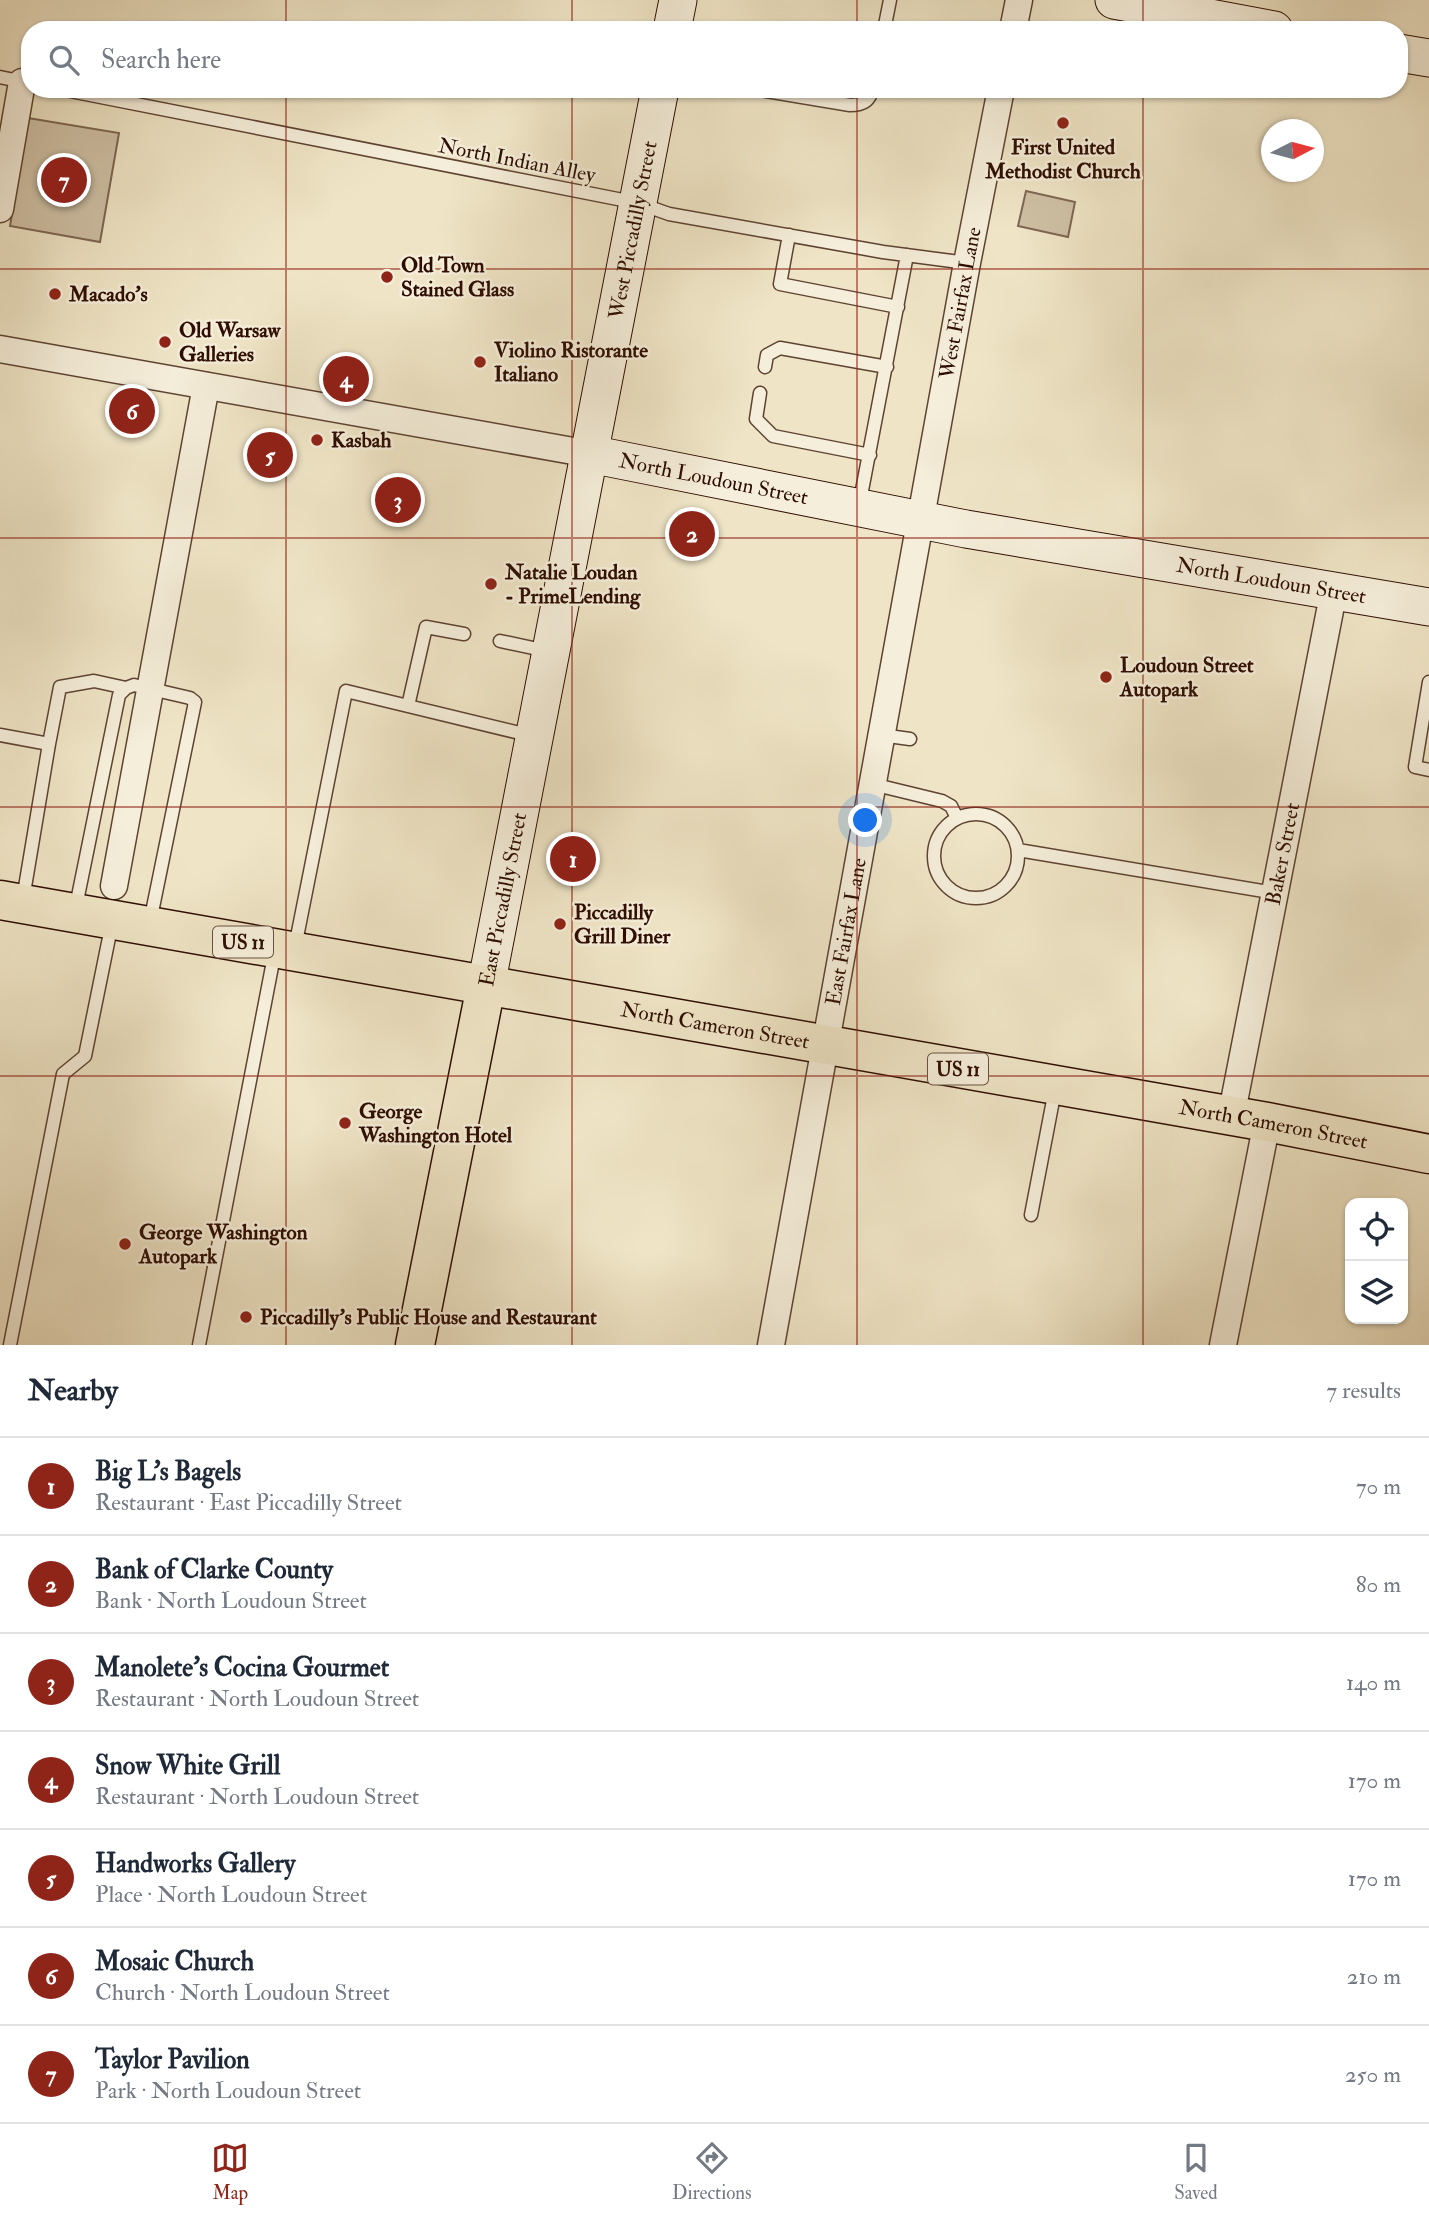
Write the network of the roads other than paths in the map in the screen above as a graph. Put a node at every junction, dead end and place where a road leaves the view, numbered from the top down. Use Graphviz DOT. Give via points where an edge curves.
graph roads {
  1 [pos="678,0"];
  2 [pos="890,0"];
  3 [pos="1019,0"];
  4 [pos="1114,0"];
  5 [pos="674,21"];
  6 [pos="886,21"];
  7 [pos="1015,21"];
  8 [pos="1226,21"];
  9 [pos="1408,54"];
  10 [pos="1429,58"];
  11 [pos="17,81"];
  12 [pos="105,98"];
  13 [pos="658,98"];
  14 [pos="808,98"];
  15 [pos="869,98"];
  16 [pos="999,98"];
  17 [pos="638,204"];
  18 [pos="0,209"];
  19 [pos="789,235"];
  20 [pos="907,255"];
  21 [pos="967,263"];
  22 [pos="898,307"];
  23 [pos="0,349"];
  24 [pos="765,367"];
  25 [pos="887,367"];
  26 [pos="206,386"];
  27 [pos="760,393"];
  28 [pos="590,454"];
  29 [pos="870,456"];
  30 [pos="859,506"];
  31 [pos="921,519"];
  32 [pos="1334,590"];
  33 [pos="1429,607"];
  34 [pos="464,635"];
  35 [pos="500,641"];
  36 [pos="552,652"];
  37 [pos="1429,682"];
  38 [pos="138,688"];
  39 [pos="408,706"];
  40 [pos="0,734"];
  41 [pos="881,735"];
  42 [pos="536,737"];
  43 [pos="910,739"];
  44 [pos="49,744"];
  45 [pos="1429,770"];
  46 [pos="872,785"];
  47 [pos="957,818"];
  48 [pos="1017,850"];
  49 [pos="1275,893"];
  50 [pos="11,902"];
  51 [pos="125,911"];
  52 [pos="75,913"];
  53 [pos="285,949"];
  54 [pos="486,986"];
  55 [pos="824,1046"];
  56 [pos="1056,1086"];
  57 [pos="1249,1119"];
  58 [pos="1429,1154"];
  59 [pos="1031,1216"];
  60 [pos="10,1345"];
  61 [pos="199,1345"];
  62 [pos="415,1345"];
  63 [pos="771,1345"];
  64 [pos="1223,1345"];
  1 -- 5 [label="street"];
  2 -- 6 [label="lane"];
  3 -- 7 [label="street"];
  4 -- 8 [label="street"];
  9 -- 10 [label="street"];
  11 -- 18 [label="street"];
  12 -- 17 [label="lane, North Indian Alley"];
  13 -- 17 [label="street, West Piccadilly Street"];
  14 -- 15 [label="lane" via="861,105"];
  16 -- 21 [label="street, West Fairfax Lane"];
  17 -- 19 [label="lane, North Indian Alley" via="669,214"];
  17 -- 28 [label="street, West Piccadilly Street"];
  19 -- 20 [label="lane, North Indian Alley"];
  19 -- 22 [label="lane" via="780,284"];
  20 -- 21 [label="lane, North Indian Alley"];
  20 -- 22 [label="lane"];
  21 -- 31 [label="street, West Fairfax Lane"];
  22 -- 25 [label="lane"];
  23 -- 26 [label="street, North Loudoun Street"];
  24 -- 25 [label="lane" via="767,355 780,348"];
  25 -- 29 [label="lane"];
  26 -- 28 [label="street, North Loudoun Street"];
  26 -- 38 [label="street"];
  27 -- 29 [label="lane" via="756,419 773,436"];
  28 -- 30 [label="street, North Loudoun Street"];
  28 -- 36 [label="street, East Piccadilly Street"];
  29 -- 30 [label="lane"];
  30 -- 31 [label="street, North Loudoun Street"];
  31 -- 32 [label="street, North Loudoun Street"];
  31 -- 41 [label="street, East Fairfax Lane"];
  32 -- 33 [label="street, North Loudoun Street"];
  32 -- 49 [label="street, Baker Street"];
  34 -- 39 [label="lane" via="426,627"];
  35 -- 36 [label="lane"];
  36 -- 42 [label="street, East Piccadilly Street"];
  37 -- 45 [label="lane" via="1415,767"];
  38 -- 44 [label="lane" via="94,681 60,687"];
  38 -- 51 [label="street"];
  38 -- 51 [label="lane" via="195,702"];
  38 -- 52 [label="lane" via="119,695"];
  39 -- 42 [label="lane"];
  39 -- 53 [label="lane" via="346,691"];
  40 -- 44 [label="lane"];
  41 -- 43 [label="lane"];
  41 -- 46 [label="street, East Fairfax Lane"];
  42 -- 54 [label="street, East Piccadilly Street"];
  44 -- 50 [label="lane"];
  46 -- 47 [label="lane" via="942,801"];
  46 -- 55 [label="street, East Fairfax Lane"];
  47 -- 48 [label="lane" via="970,814 996,818 1013,837"];
  47 -- 48 [label="lane" via="939,835 934,863 939,876 960,895 982,897 1002,889 1014,871"];
  48 -- 49 [label="lane"];
  49 -- 57 [label="street, Baker Street"];
  50 -- 52 [label="main road, North Cameron Street / US 11"];
  51 -- 52 [label="main road, North Cameron Street / US 11"];
  51 -- 53 [label="main road, North Cameron Street / US 11"];
  51 -- 60 [label="lane" via="103,960 85,1056 63,1074"];
  53 -- 54 [label="main road, North Cameron Street / US 11"];
  53 -- 61 [label="lane"];
  54 -- 55 [label="main road, North Cameron Street / US 11"];
  54 -- 62 [label="main road, East Piccadilly Street"];
  55 -- 56 [label="main road, North Cameron Street / US 11"];
  55 -- 63 [label="street, East Fairfax Lane"];
  56 -- 57 [label="main road, North Cameron Street / US 11"];
  56 -- 59 [label="lane"];
  57 -- 58 [label="main road, North Cameron Street / US 11"];
  57 -- 64 [label="street, Baker Street"];
}
